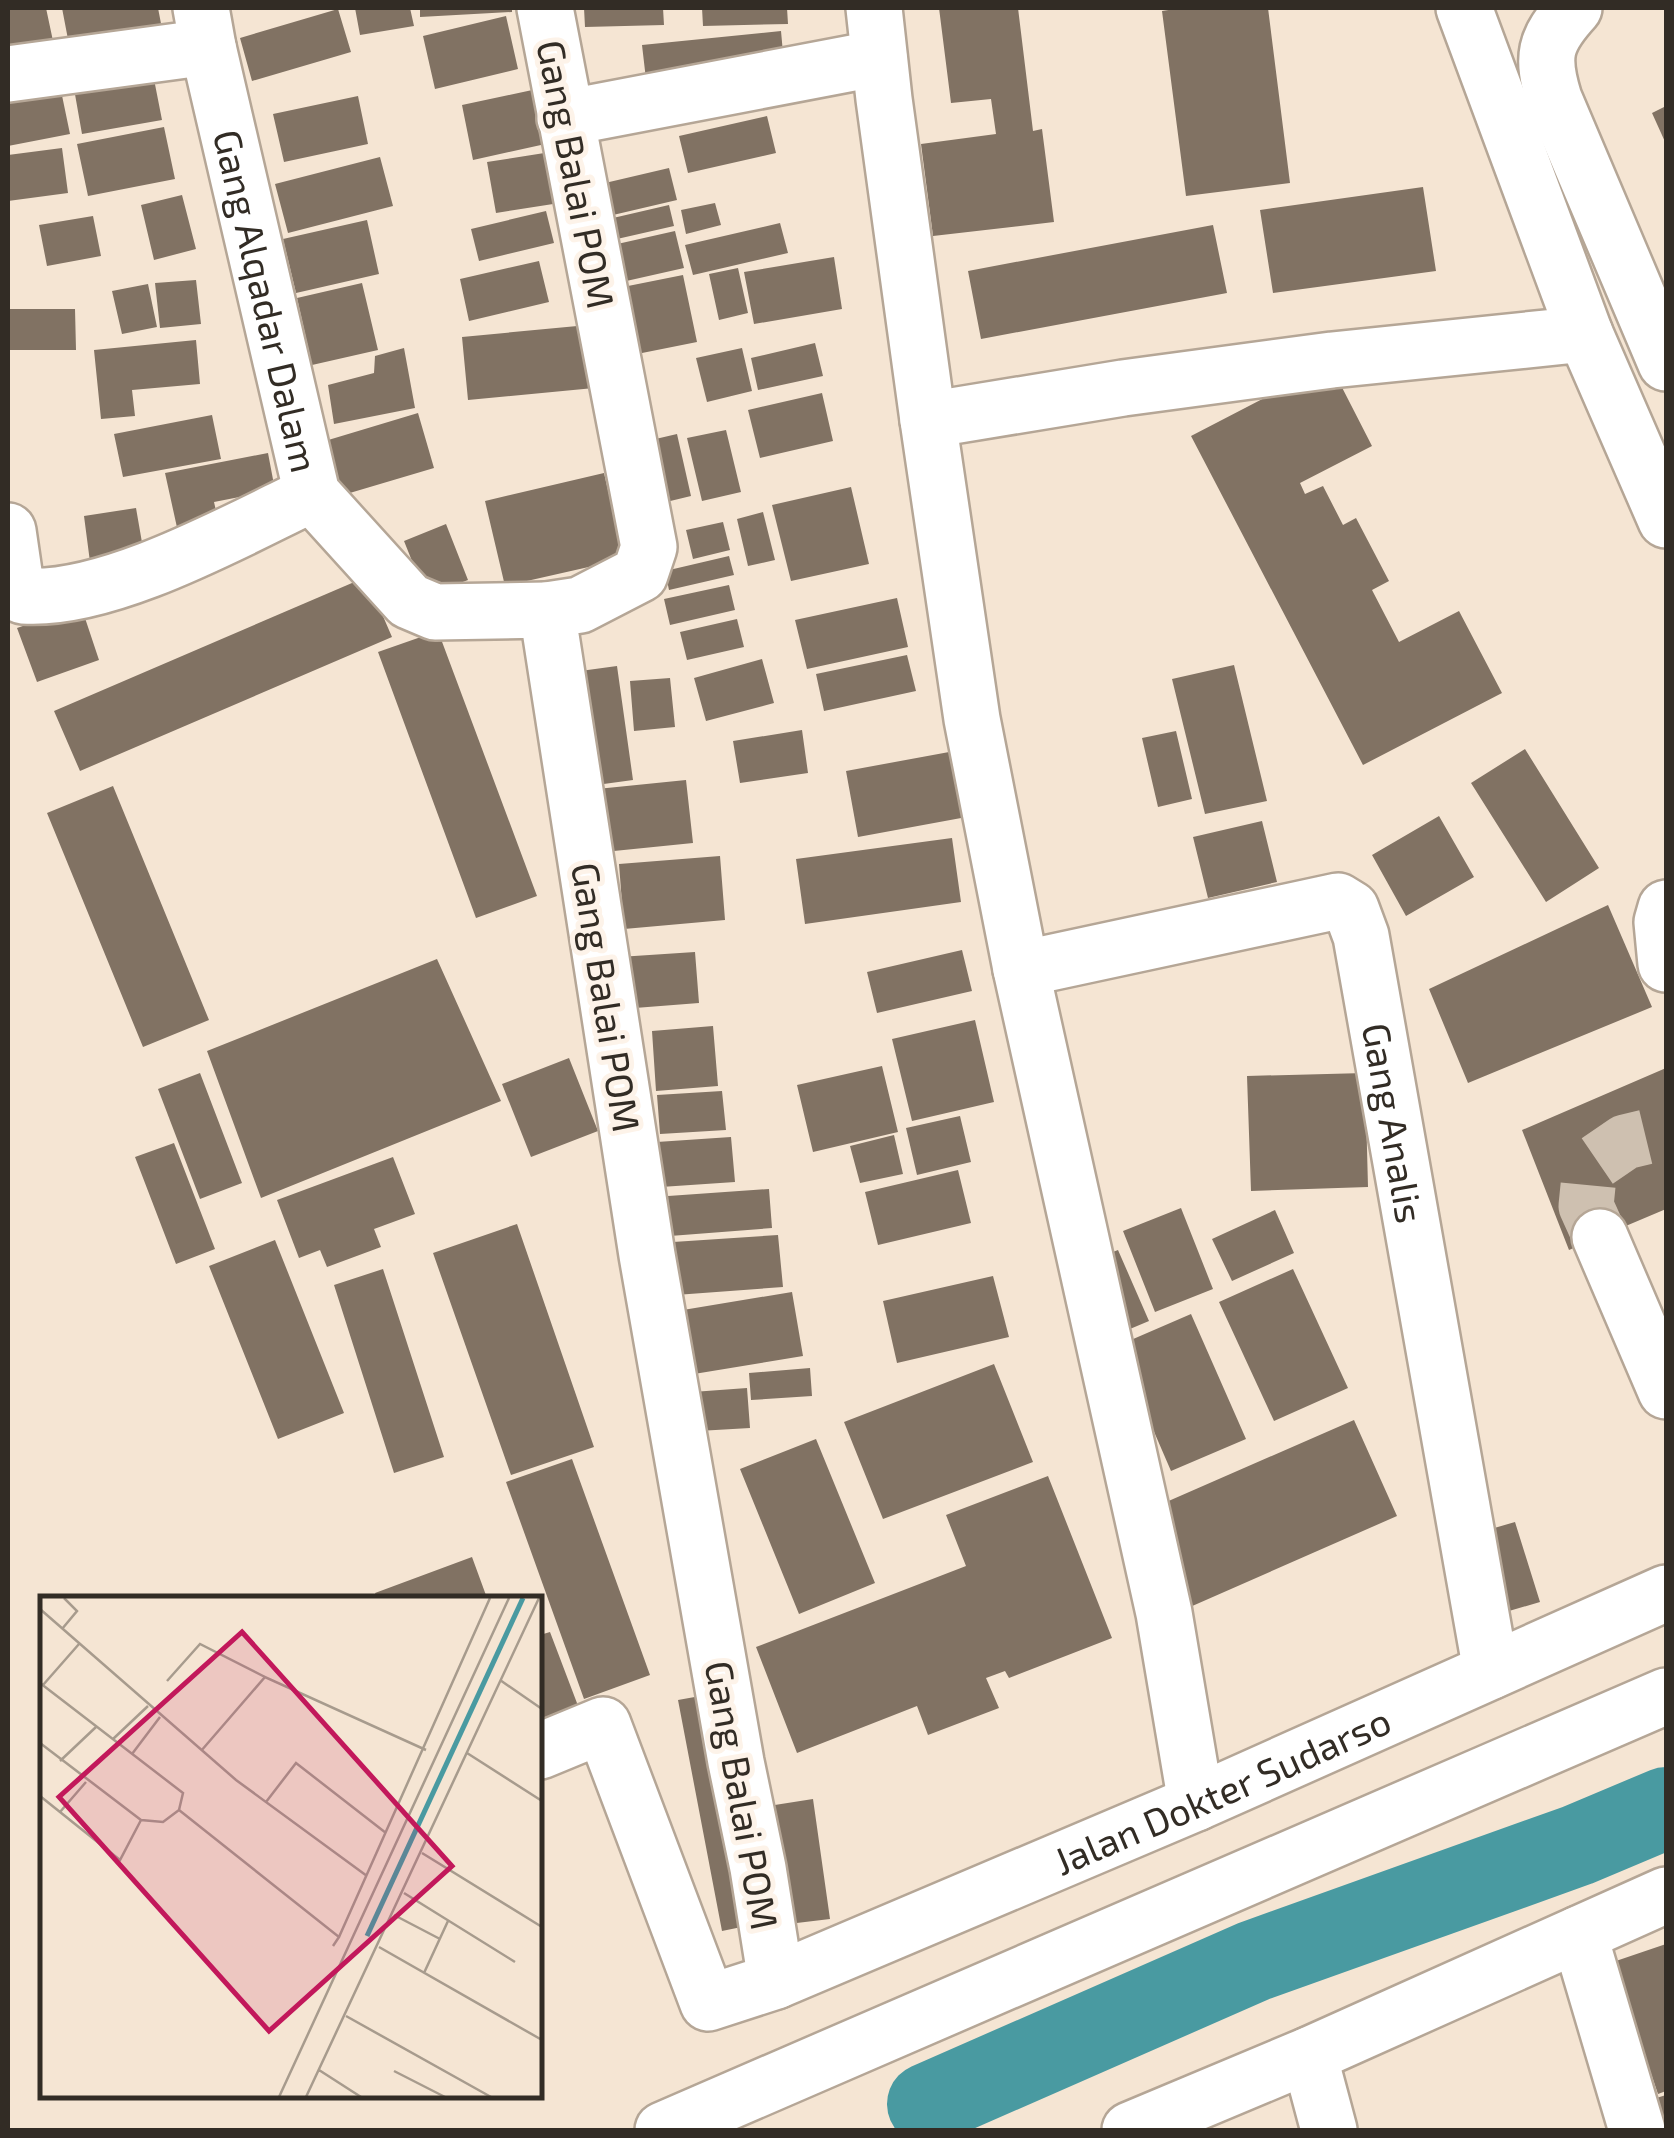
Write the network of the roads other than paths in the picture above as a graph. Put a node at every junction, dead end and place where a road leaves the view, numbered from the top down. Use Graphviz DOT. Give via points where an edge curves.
graph roads {
  1 [pos="545,8"];
  2 [pos="1464,8"];
  3 [pos="1574,8"];
  4 [pos="204,27"];
  5 [pos="876,33"];
  6 [pos="8,74"];
  7 [pos="565,118"];
  8 [pos="1585,334"];
  9 [pos="1666,363"];
  10 [pos="928,420"];
  11 [pos="312,494"];
  12 [pos="1666,520"];
  13 [pos="8,531"];
  14 [pos="547,610"];
  15 [pos="1666,908"];
  16 [pos="1666,964"];
  17 [pos="1021,969"];
  18 [pos="1600,1237"];
  19 [pos="1666,1391"];
  20 [pos="1666,1592"];
  21 [pos="1492,1671"];
  22 [pos="1666,1696"];
  23 [pos="542,1750"];
  24 [pos="1196,1803"];
  25 [pos="1666,1895"];
  26 [pos="1579,1934"];
  27 [pos="776,1981"];
  28 [pos="1308,2055"];
  29 [pos="1150,2126"];
  30 [pos="663,2130"];
  31 [pos="1329,2130"];
  32 [pos="1637,2130"];
  1 -- 7 [label="street, Gang Balai POM"];
  2 -- 8 [label="street"];
  3 -- 9 [label="street" via="1548,47 1545,69"];
  4 -- 6 [label="street"];
  4 -- 11 [label="street, Gang Alqadar Dalam"];
  5 -- 7 [label="street"];
  5 -- 10 [label="street"];
  7 -- 14 [label="street, Gang Balai POM" via="649,547 640,574 580,604"];
  8 -- 10 [label="street" via="1332,360"];
  8 -- 12 [label="street"];
  10 -- 17 [label="street" via="972,719"];
  11 -- 13 [label="street" via="156,565 42,597 23,596 16,586"];
  11 -- 14 [label="street, Gang Alqadar Dalam" via="410,600 435,612"];
  14 -- 27 [label="street, Gang Balai POM" via="650,1275"];
  15 -- 16 [label="street"];
  17 -- 21 [label="street, Gang Analis" via="1338,901 1351,909"];
  17 -- 24 [label="street" via="1164,1613"];
  18 -- 19 [label="street"];
  20 -- 21 [label="street, Jalan Dokter Sudarso"];
  21 -- 24 [label="street, Jalan Dokter Sudarso"];
  22 -- 30 [label="street"];
  23 -- 27 [label="street, Gang Balai POM" via="603,1725 708,2003"];
  24 -- 27 [label="street, Jalan Dokter Sudarso"];
  25 -- 26 [label="street"];
  26 -- 28 [label="street"];
  26 -- 32 [label="street"];
  28 -- 29 [label="street"];
  28 -- 31 [label="street"];
}
